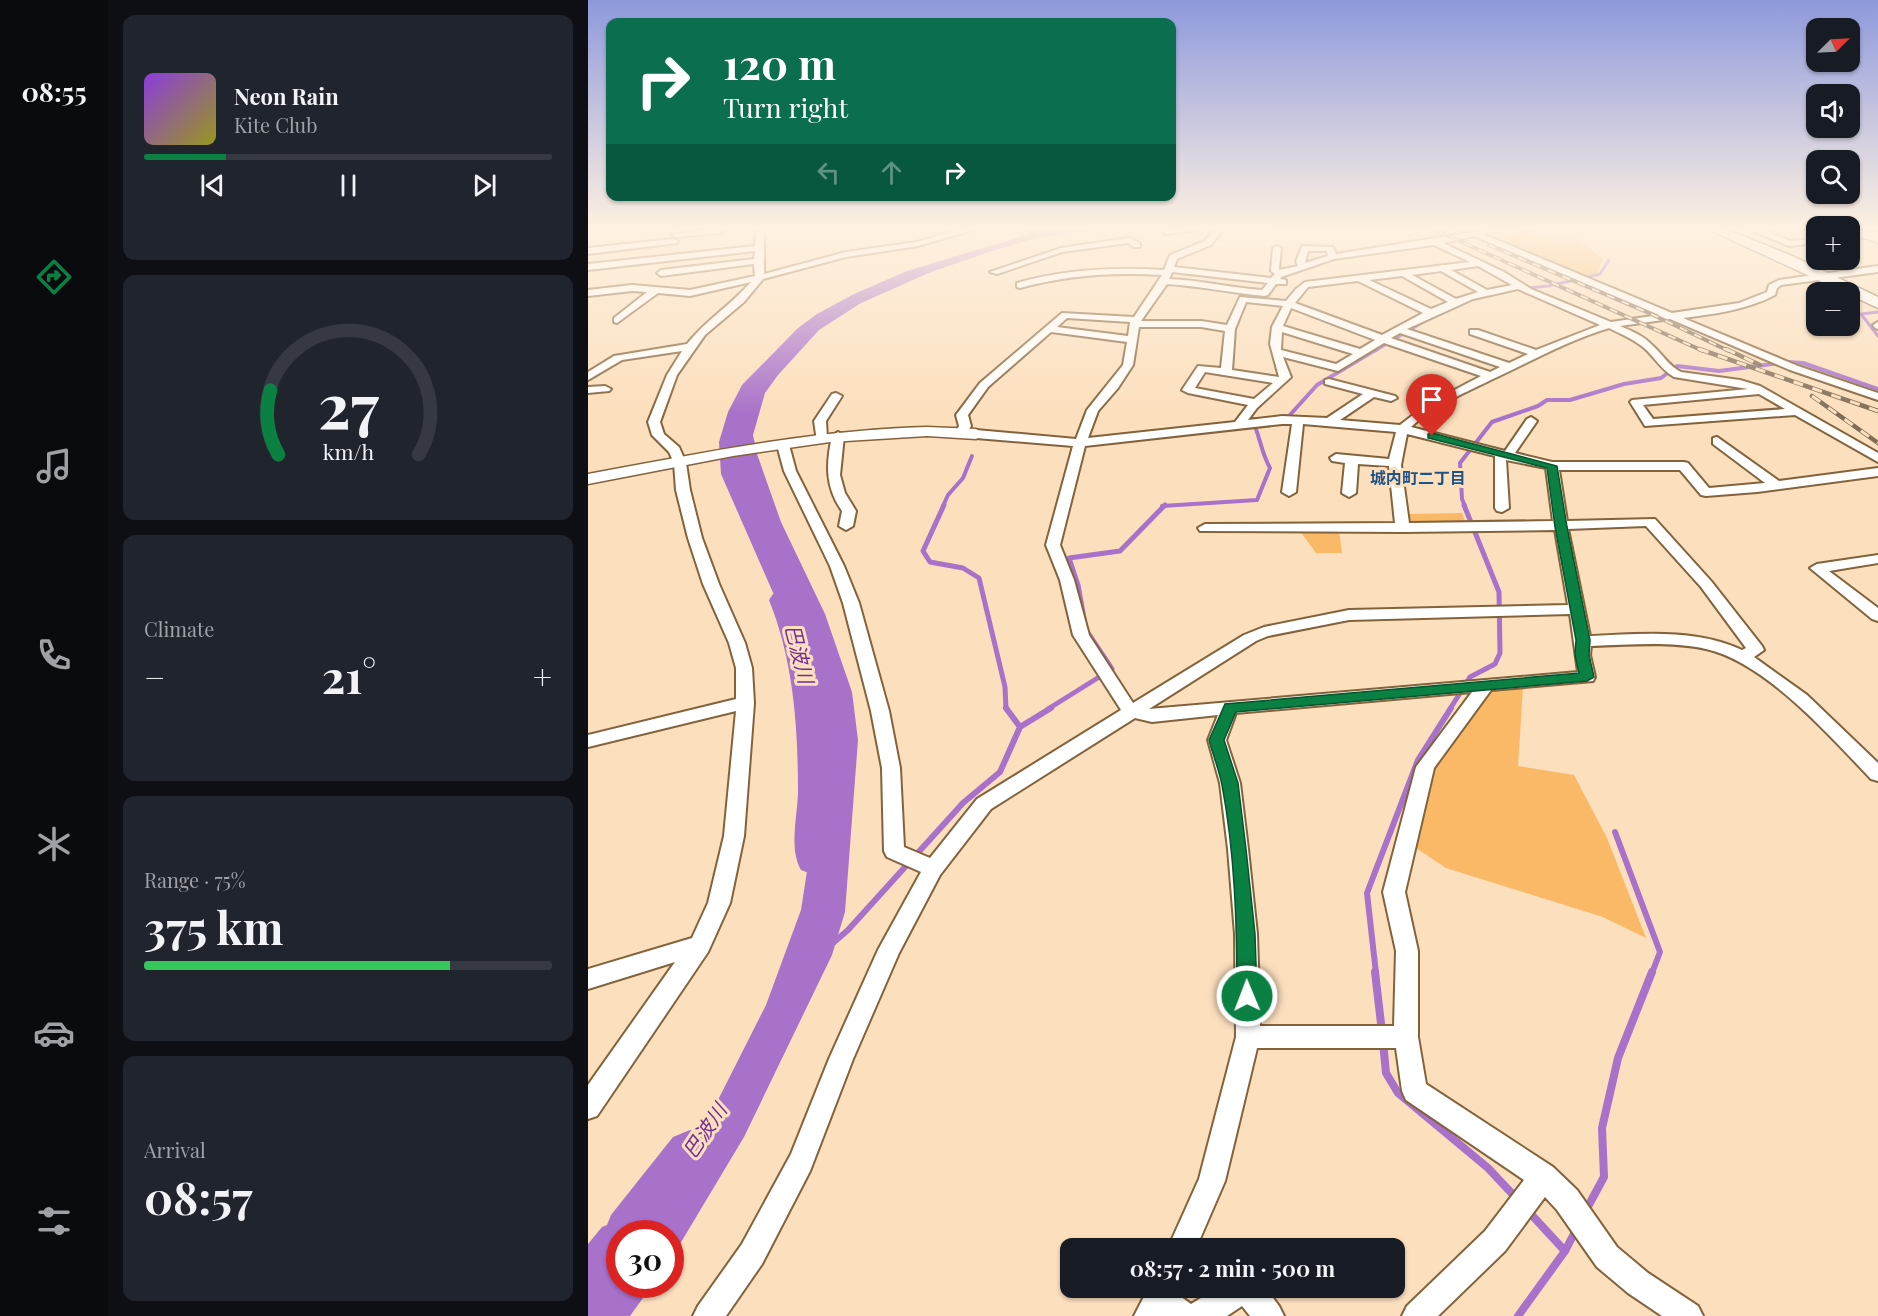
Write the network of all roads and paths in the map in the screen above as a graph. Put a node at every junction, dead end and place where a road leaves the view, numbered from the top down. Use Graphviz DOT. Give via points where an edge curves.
graph roads {
  1 [pos="654,291"];
  2 [pos="674,291"];
  3 [pos="701,291"];
  4 [pos="748,291"];
  5 [pos="1156,291"];
  6 [pos="1241,291"];
  7 [pos="1263,291"];
  8 [pos="1298,291"];
  9 [pos="1385,291"];
  10 [pos="1436,291"];
  11 [pos="1482,291"];
  12 [pos="1532,291"];
  13 [pos="1612,291"];
  14 [pos="1772,291"];
  15 [pos="1855,291"];
  16 [pos="1455,302"];
  17 [pos="1878,303"];
  18 [pos="1290,304"];
  19 [pos="1431,313"];
  20 [pos="1668,315"];
  21 [pos="617,320"];
  22 [pos="1136,322"];
  23 [pos="1613,325"];
  24 [pos="1277,327"];
  25 [pos="1047,329"];
  26 [pos="1230,329"];
  27 [pos="1399,330"];
  28 [pos="1474,332"];
  29 [pos="1383,339"];
  30 [pos="1133,340"];
  31 [pos="690,347"];
  32 [pos="1276,352"];
  33 [pos="1361,353"];
  34 [pos="1538,354"];
  35 [pos="1511,367"];
  36 [pos="1226,372"];
  37 [pos="1492,376"];
  38 [pos="588,377"];
  39 [pos="1283,381"];
  40 [pos="1329,382"];
  41 [pos="605,389"];
  42 [pos="588,390"];
  43 [pos="1762,392"];
  44 [pos="1372,393"];
  45 [pos="836,396"];
  46 [pos="1878,397"];
  47 [pos="1391,398"];
  48 [pos="1258,403"];
  49 [pos="1796,412"];
  50 [pos="1298,421"];
  51 [pos="1531,421"];
  52 [pos="1329,422"];
  53 [pos="1239,424"];
  54 [pos="1403,429"];
  55 [pos="969,433"];
  56 [pos="838,436"];
  57 [pos="821,438"];
  58 [pos="1717,441"];
  59 [pos="1080,443"];
  60 [pos="779,445"];
  61 [pos="1508,455"];
  62 [pos="1336,458"];
  63 [pos="1878,458"];
  64 [pos="1352,459"];
  65 [pos="688,461"];
  66 [pos="1396,463"];
  67 [pos="1552,466"];
  68 [pos="1878,472"];
  69 [pos="588,479"];
  70 [pos="1776,486"];
  71 [pos="1289,492"];
  72 [pos="1349,493"];
  73 [pos="1502,508"];
  74 [pos="846,526"];
  75 [pos="1561,527"];
  76 [pos="1206,528"];
  77 [pos="1403,528"];
  78 [pos="1878,559"];
  79 [pos="1577,609"];
  80 [pos="1878,616"];
  81 [pos="1583,640"];
  82 [pos="1743,656"];
  83 [pos="1487,684"];
  84 [pos="746,703"];
  85 [pos="1230,707"];
  86 [pos="1130,711"];
  87 [pos="588,741"];
  88 [pos="1878,774"];
  89 [pos="933,869"];
  90 [pos="700,945"];
  91 [pos="588,979"];
  92 [pos="1248,1037"];
  93 [pos="1406,1037"];
  94 [pos="588,1107"];
  95 [pos="1543,1177"];
  96 [pos="1186,1238"];
  97 [pos="1228,1298"];
  98 [pos="1254,1298"];
  99 [pos="708,1316"];
  100 [pos="1200,1316"];
  101 [pos="1269,1316"];
  102 [pos="1417,1316"];
  103 [pos="1688,1316"];
  1 -- 21 [label="street"];
  2 -- 3 [label="street"];
  4 -- 31 [label="street"];
  5 -- 22 [label="street"];
  6 -- 7 [label="street"];
  8 -- 18 [label="street"];
  9 -- 19 [label="street"];
  10 -- 16 [label="street"];
  11 -- 16 [label="street"];
  12 -- 23 [label="street"];
  13 -- 20 [label="street"];
  14 -- 20 [label="street" via="1761,300 1736,307"];
  15 -- 17 [label="main road"];
  16 -- 19 [label="street"];
  18 -- 24 [label="street"];
  18 -- 26 [label="street" via="1243,299"];
  18 -- 29 [label="street"];
  19 -- 27 [label="street"];
  20 -- 23 [label="street"];
  20 -- 46 [label="street" via="1794,368"];
  22 -- 25 [label="street" via="1065,315"];
  22 -- 26 [label="street"];
  22 -- 30 [label="street"];
  23 -- 34 [label="street"];
  23 -- 43 [label="street" via="1648,346 1678,375 1740,383"];
  24 -- 32 [label="street" via="1273,342"];
  24 -- 33 [label="street"];
  25 -- 30 [label="street"];
  25 -- 55 [label="street" via="984,385 962,415"];
  26 -- 36 [label="street"];
  27 -- 29 [label="street"];
  27 -- 35 [label="street"];
  28 -- 34 [label="street"];
  29 -- 33 [label="street"];
  29 -- 37 [label="street"];
  30 -- 59 [label="street" via="1128,365 1093,410"];
  31 -- 38 [label="street" via="618,358"];
  31 -- 65 [label="street" via="672,375 654,422 658,435"];
  32 -- 33 [label="street" via="1338,368"];
  32 -- 39 [label="street" via="1286,377"];
  34 -- 35 [label="street"];
  35 -- 37 [label="street"];
  36 -- 39 [label="street"];
  36 -- 48 [label="street" via="1202,368 1188,390"];
  37 -- 54 [label="street" via="1451,396"];
  39 -- 48 [label="street"];
  40 -- 44 [label="street"];
  41 -- 42 [label="street"];
  43 -- 49 [label="street"];
  43 -- 49 [label="street" via="1636,402 1649,423"];
  44 -- 47 [label="street"];
  44 -- 52 [label="street"];
  45 -- 57 [label="street" via="820,421"];
  48 -- 53 [label="street"];
  49 -- 63 [label="street"];
  50 -- 52 [label="street"];
  50 -- 53 [label="street"];
  50 -- 71 [label="street"];
  51 -- 61 [label="street"];
  52 -- 54 [label="street"];
  53 -- 59 [label="street"];
  54 -- 61 [label="street"];
  54 -- 66 [label="street"];
  55 -- 56 [label="street" via="910,430"];
  55 -- 59 [label="street"];
  56 -- 57 [label="street"];
  56 -- 74 [label="street" via="833,461 837,497 849,511"];
  57 -- 60 [label="street"];
  58 -- 70 [label="street"];
  59 -- 86 [label="street" via="1053,545 1081,635"];
  60 -- 65 [label="street"];
  60 -- 89 [label="street" via="851,603 891,768 894,851"];
  61 -- 67 [label="street"];
  61 -- 73 [label="street" via="1500,459"];
  62 -- 64 [label="street"];
  64 -- 66 [label="street"];
  64 -- 72 [label="street"];
  65 -- 69 [label="street"];
  65 -- 84 [label="street" via="695,538 737,643 744,668"];
  66 -- 77 [label="street"];
  67 -- 70 [label="street" via="1684,466 1706,492"];
  67 -- 75 [label="street"];
  68 -- 70 [label="street"];
  75 -- 77 [label="street"];
  75 -- 79 [label="street"];
  75 -- 82 [label="street" via="1650,522 1707,584 1756,650"];
  76 -- 77 [label="street"];
  78 -- 80 [label="street" via="1816,568"];
  79 -- 81 [label="street"];
  79 -- 86 [label="street" via="1349,615 1264,632"];
  81 -- 82 [label="street" via="1684,640"];
  81 -- 83 [label="street" via="1587,677"];
  82 -- 88 [label="street" via="1787,688"];
  83 -- 85 [label="street"];
  83 -- 93 [label="street" via="1425,768 1394,892 1407,951"];
  84 -- 87 [label="street"];
  84 -- 90 [label="street" via="734,836 719,903"];
  85 -- 86 [label="street" via="1152,716"];
  85 -- 92 [label="street" via="1216,740 1230,783 1238,849 1246,934"];
  86 -- 89 [label="street" via="984,804"];
  89 -- 99 [label="street" via="889,950 801,1162 752,1254"];
  90 -- 91 [label="street"];
  90 -- 94 [label="street"];
  92 -- 93 [label="street"];
  92 -- 96 [label="street" via="1212,1181"];
  93 -- 95 [label="street" via="1415,1091"];
  95 -- 102 [label="street" via="1495,1241"];
  95 -- 103 [label="street" via="1567,1200 1607,1257"];
  97 -- 100 [label="street"];
  98 -- 101 [label="street"];
}
